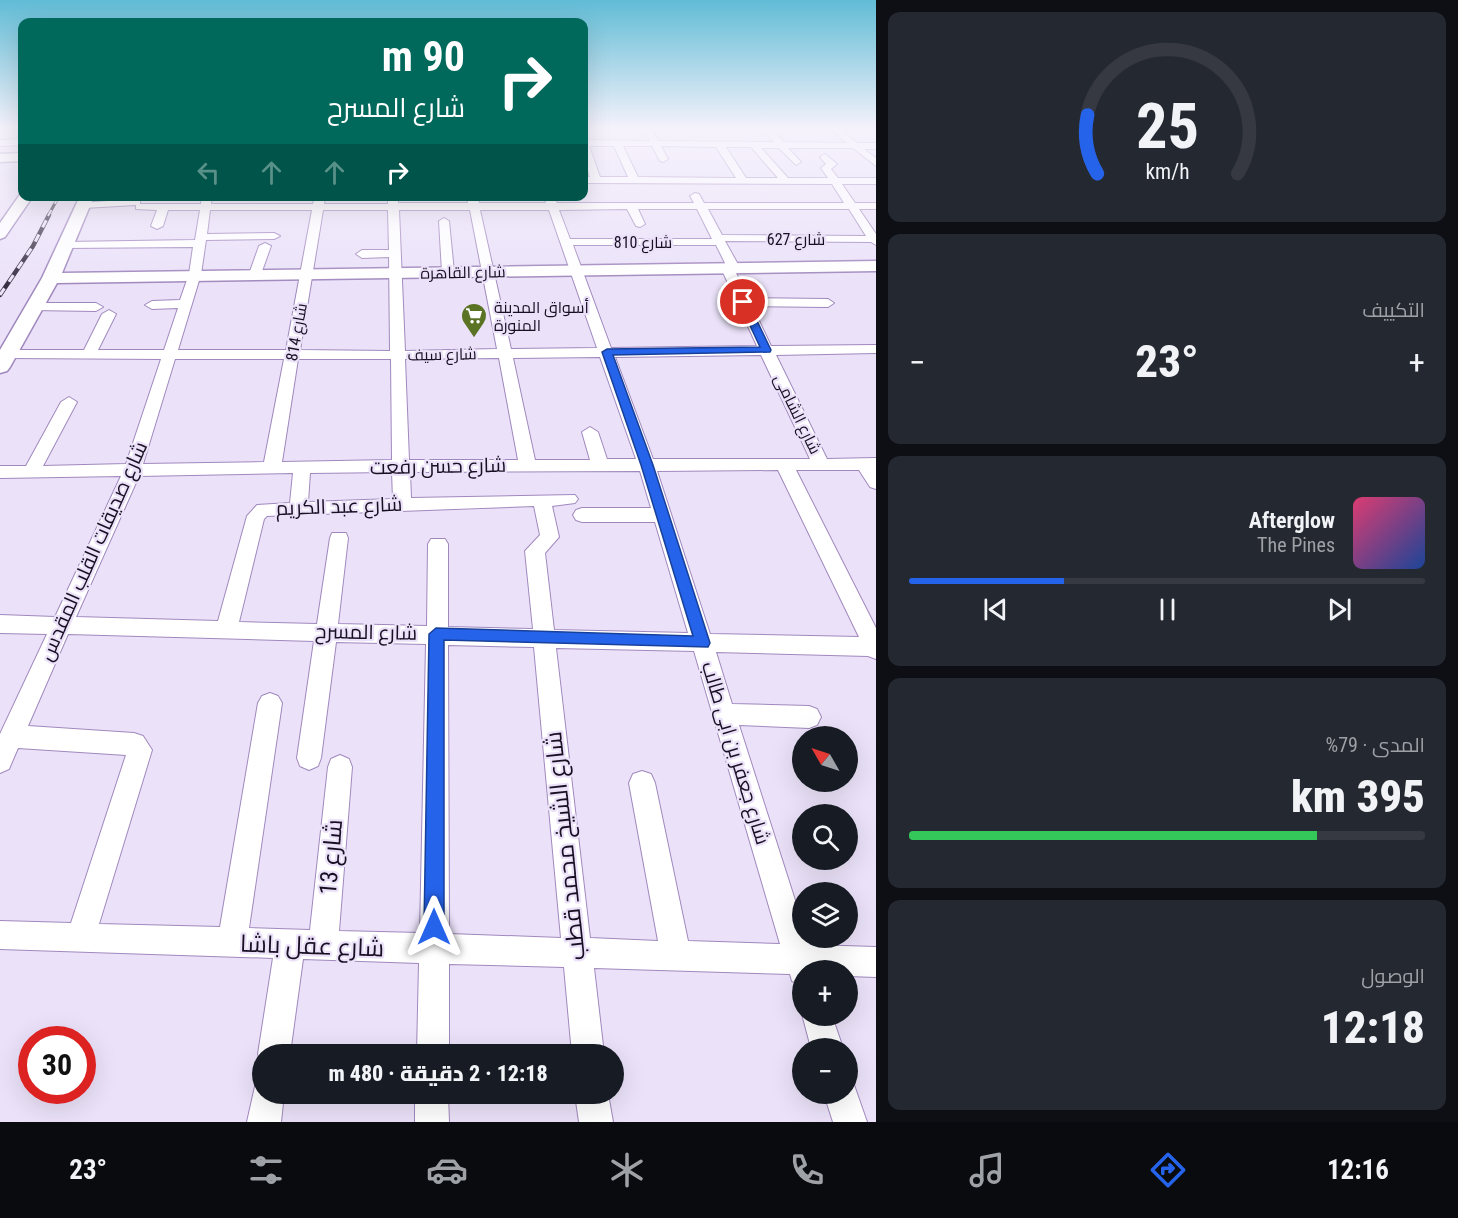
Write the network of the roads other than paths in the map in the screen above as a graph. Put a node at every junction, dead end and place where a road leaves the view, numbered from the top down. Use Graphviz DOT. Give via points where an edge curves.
graph roads {
  1 [pos="689,181"];
  2 [pos="835,181"];
  3 [pos="738,192"];
  4 [pos="21,201"];
  5 [pos="85,201"];
  6 [pos="206,201"];
  7 [pos="319,201"];
  8 [pos="393,201"];
  9 [pos="473,201"];
  10 [pos="550,201"];
  11 [pos="162,203"];
  12 [pos="630,205"];
  13 [pos="700,205"];
  14 [pos="747,206"];
  15 [pos="852,206"];
  16 [pos="876,206"];
  17 [pos="6,217"];
  18 [pos="444,222"];
  19 [pos="640,224"];
  20 [pos="157,226"];
  21 [pos="767,226"];
  22 [pos="0,234"];
  23 [pos="274,236"];
  24 [pos="776,238"];
  25 [pos="200,240"];
  26 [pos="719,240"];
  27 [pos="875,240"];
  28 [pos="567,242"];
  29 [pos="65,245"];
  30 [pos="265,246"];
  31 [pos="394,253"];
  32 [pos="362,254"];
  33 [pos="876,266"];
  34 [pos="730,268"];
  35 [pos="578,270"];
  36 [pos="488,271"];
  37 [pos="448,272"];
  38 [pos="255,273"];
  39 [pos="306,273"];
  40 [pos="395,273"];
  41 [pos="195,274"];
  42 [pos="51,278"];
  43 [pos="743,302"];
  44 [pos="828,303"];
  45 [pos="186,304"];
  46 [pos="152,305"];
  47 [pos="36,307"];
  48 [pos="876,349"];
  49 [pos="766,350"];
  50 [pos="607,352"];
  51 [pos="505,353"];
  52 [pos="398,354"];
  53 [pos="88,355"];
  54 [pos="169,355"];
  55 [pos="292,355"];
  56 [pos="4,361"];
  57 [pos="69,402"];
  58 [pos="590,432"];
  59 [pos="784,464"];
  60 [pos="821,464"];
  61 [pos="870,464"];
  62 [pos="528,465"];
  63 [pos="600,465"];
  64 [pos="647,465"];
  65 [pos="400,466"];
  66 [pos="302,467"];
  67 [pos="272,468"];
  68 [pos="133,469"];
  69 [pos="0,472"];
  70 [pos="31,472"];
  71 [pos="876,483"];
  72 [pos="569,499"];
  73 [pos="542,500"];
  74 [pos="402,504"];
  75 [pos="298,508"];
  76 [pos="582,515"];
  77 [pos="663,515"];
  78 [pos="339,538"];
  79 [pos="438,544"];
  80 [pos="0,624"];
  81 [pos="61,626"];
  82 [pos="226,629"];
  83 [pos="326,631"];
  84 [pos="436,634"];
  85 [pos="543,637"];
  86 [pos="702,643"];
  87 [pos="876,648"];
  88 [pos="270,703"];
  89 [pos="724,714"];
  90 [pos="809,717"];
  91 [pos="11,736"];
  92 [pos="309,758"];
  93 [pos="0,761"];
  94 [pos="340,767"];
  95 [pos="642,783"];
  96 [pos="0,935"];
  97 [pos="80,938"];
  98 [pos="232,943"];
  99 [pos="290,945"];
  100 [pos="323,946"];
  101 [pos="434,950"];
  102 [pos="577,954"];
  103 [pos="676,957"];
  104 [pos="800,960"];
  105 [pos="876,962"];
  106 [pos="858,963"];
  107 [pos="792,964"];
  108 [pos="275,1044"];
  109 [pos="433,1044"];
  110 [pos="587,1044"];
  111 [pos="267,1104"];
  112 [pos="432,1104"];
  113 [pos="593,1104"];
  114 [pos="844,1104"];
  115 [pos="264,1122"];
  116 [pos="432,1122"];
  117 [pos="596,1122"];
  118 [pos="850,1122"];
  1 -- 13 [label="street, شارع الشامى"];
  2 -- 15 [label="street"];
  3 -- 14 [label="street"];
  4 -- 17 [label="street"];
  5 -- 11 [label="street"];
  5 -- 29 [label="street"];
  6 -- 7 [label="street"];
  6 -- 11 [label="street"];
  6 -- 25 [label="street, شارع صديقات القلب المقدس"];
  7 -- 8 [label="street"];
  7 -- 39 [label="street, شارع 814"];
  8 -- 9 [label="street"];
  8 -- 31 [label="street"];
  9 -- 10 [label="street"];
  9 -- 36 [label="street"];
  10 -- 12 [label="street"];
  10 -- 28 [label="street, شارع جعفر بن ابى طالب"];
  11 -- 20 [label="street"];
  12 -- 13 [label="street" via="654,201"];
  12 -- 19 [label="street"];
  13 -- 14 [label="street"];
  13 -- 26 [label="street, شارع الشامى"];
  14 -- 15 [label="street"];
  15 -- 16 [label="street"];
  15 -- 27 [label="street"];
  17 -- 22 [label="street"];
  18 -- 37 [label="street"];
  21 -- 24 [label="street"];
  23 -- 25 [label="street"];
  24 -- 26 [label="street, شارع 627"];
  24 -- 27 [label="street, شارع 627"];
  25 -- 29 [label="street"];
  25 -- 41 [label="street, شارع صديقات القلب المقدس"];
  26 -- 28 [label="street, شارع 810"];
  26 -- 34 [label="street, شارع الشامى"];
  28 -- 35 [label="street, شارع جعفر بن ابى طالب"];
  29 -- 42 [label="street"];
  30 -- 38 [label="street"];
  31 -- 32 [label="street"];
  31 -- 40 [label="street"];
  33 -- 34 [label="street, شارع القاهرة"];
  34 -- 35 [label="street, شارع القاهرة"];
  34 -- 43 [label="street, شارع الشامى"];
  35 -- 36 [label="street, شارع القاهرة"];
  35 -- 50 [label="street, شارع جعفر بن ابى طالب"];
  36 -- 37 [label="street, شارع القاهرة"];
  36 -- 51 [label="street"];
  37 -- 40 [label="street, شارع القاهرة"];
  38 -- 39 [label="street, شارع القاهرة"];
  38 -- 41 [label="street, شارع القاهرة"];
  39 -- 40 [label="street, شارع القاهرة"];
  39 -- 55 [label="street, شارع 814"];
  40 -- 52 [label="street"];
  41 -- 42 [label="street, شارع القاهرة"];
  41 -- 45 [label="street, شارع صديقات القلب المقدس"];
  42 -- 47 [label="street"];
  43 -- 44 [label="street"];
  43 -- 49 [label="street, شارع الشامى"];
  45 -- 46 [label="street"];
  45 -- 54 [label="street, شارع صديقات القلب المقدس"];
  47 -- 53 [label="street" via="102,310"];
  47 -- 56 [label="street"];
  48 -- 49 [label="street, شارع سيف"];
  49 -- 50 [label="street, شارع سيف"];
  49 -- 60 [label="street, شارع الشامى"];
  50 -- 51 [label="street, شارع سيف"];
  50 -- 64 [label="street, شارع جعفر بن ابى طالب"];
  51 -- 52 [label="street, شارع سيف"];
  51 -- 62 [label="street"];
  52 -- 55 [label="street, شارع سيف"];
  52 -- 65 [label="street"];
  53 -- 54 [label="street, شارع سيف"];
  53 -- 56 [label="street, شارع سيف"];
  54 -- 55 [label="street, شارع سيف"];
  54 -- 68 [label="street, شارع صديقات القلب المقدس"];
  55 -- 67 [label="street, شارع 814"];
  57 -- 70 [label="street"];
  58 -- 63 [label="street"];
  59 -- 60 [label="street, شارع حسن رفعت"];
  59 -- 64 [label="street, شارع حسن رفعت"];
  59 -- 87 [label="street"];
  60 -- 61 [label="street, شارع حسن رفعت"];
  61 -- 71 [label="street"];
  62 -- 63 [label="street, شارع حسن رفعت"];
  62 -- 65 [label="street, شارع حسن رفعت"];
  63 -- 64 [label="street, شارع حسن رفعت"];
  64 -- 77 [label="street, شارع جعفر بن ابى طالب"];
  65 -- 66 [label="street, شارع حسن رفعت"];
  65 -- 74 [label="street"];
  66 -- 67 [label="street, شارع حسن رفعت"];
  66 -- 75 [label="street"];
  67 -- 68 [label="street, شارع حسن رفعت"];
  68 -- 70 [label="street, شارع حسن رفعت"];
  68 -- 81 [label="street, شارع صديقات القلب المقدس"];
  69 -- 70 [label="street, شارع حسن رفعت"];
  72 -- 73 [label="street, شارع عبد الكريم"];
  73 -- 74 [label="street, شارع عبد الكريم"];
  73 -- 85 [label="street" via="549,537 535,551"];
  74 -- 75 [label="street, شارع عبد الكريم"];
  75 -- 82 [label="street, شارع عبد الكريم" via="268,508 256,516"];
  76 -- 77 [label="street"];
  77 -- 86 [label="street, شارع جعفر بن ابى طالب"];
  78 -- 83 [label="street"];
  79 -- 84 [label="street"];
  80 -- 81 [label="street, شارع المسرح"];
  81 -- 82 [label="street, شارع المسرح"];
  81 -- 91 [label="street, شارع صديقات القلب المقدس"];
  82 -- 83 [label="street, شارع المسرح"];
  83 -- 84 [label="street, شارع المسرح"];
  83 -- 92 [label="street"];
  84 -- 85 [label="street, شارع المسرح"];
  84 -- 101 [label="street"];
  85 -- 86 [label="street, شارع المسرح"];
  85 -- 102 [label="street, شارع الشيخ محمد قطب"];
  86 -- 87 [label="street, شارع المسرح"];
  86 -- 89 [label="street, شارع جعفر بن ابى طالب"];
  88 -- 98 [label="street"];
  89 -- 90 [label="street"];
  89 -- 104 [label="street, شارع جعفر بن ابى طالب"];
  91 -- 93 [label="street, شارع صديقات القلب المقدس"];
  91 -- 97 [label="street" via="134,744 140,750"];
  94 -- 100 [label="street, شارع 13"];
  95 -- 103 [label="street"];
  96 -- 97 [label="street, شارع عقل باشا"];
  97 -- 98 [label="street, شارع عقل باشا"];
  98 -- 99 [label="street, شارع عقل باشا"];
  99 -- 100 [label="street, شارع عقل باشا"];
  99 -- 108 [label="street"];
  100 -- 101 [label="street, شارع عقل باشا"];
  101 -- 102 [label="street, شارع عقل باشا"];
  101 -- 109 [label="street"];
  102 -- 103 [label="street, شارع عقل باشا"];
  102 -- 110 [label="street, شارع الشيخ محمد قطب"];
  103 -- 107 [label="street, شارع عقل باشا"];
  105 -- 106 [label="street, شارع عقل باشا"];
  111 -- 115 [label="street"];
  112 -- 116 [label="street"];
  113 -- 117 [label="street"];
  114 -- 118 [label="street"];
}
